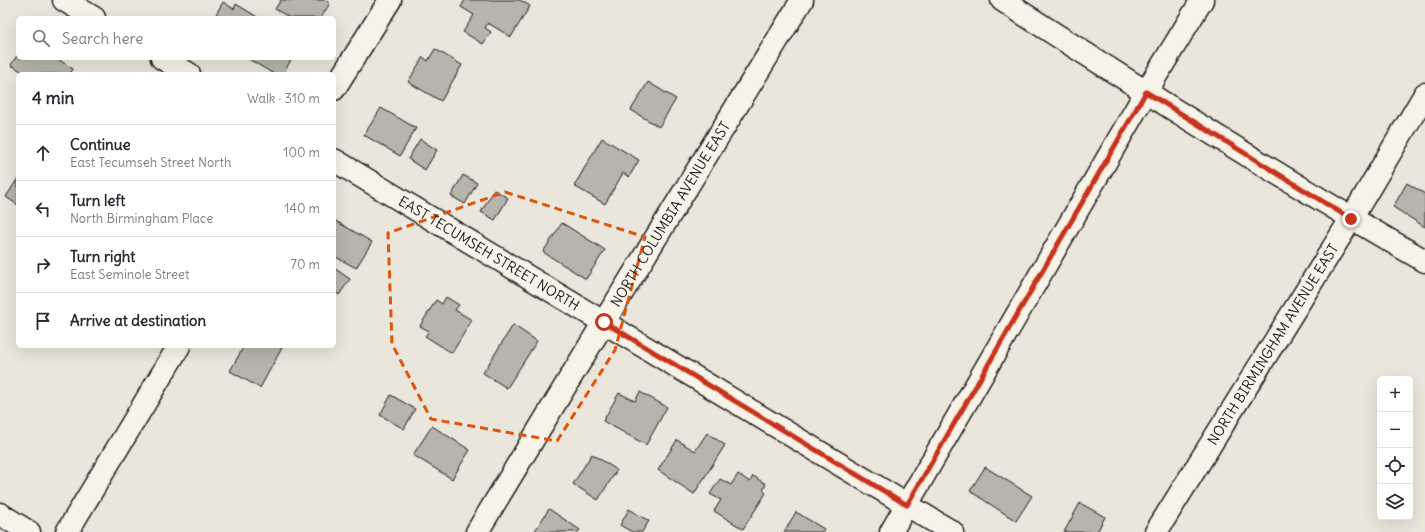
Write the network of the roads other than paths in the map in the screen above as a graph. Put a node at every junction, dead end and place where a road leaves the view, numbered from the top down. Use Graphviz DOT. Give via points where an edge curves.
graph roads {
  1 [pos="64,0"];
  2 [pos="390,0"];
  3 [pos="802,0"];
  4 [pos="1002,0"];
  5 [pos="1202,0"];
  6 [pos="91,16"];
  7 [pos="165,60"];
  8 [pos="186,72"];
  9 [pos="336,86"];
  10 [pos="1146,92"];
  11 [pos="1425,94"];
  12 [pos="336,161"];
  13 [pos="1351,219"];
  14 [pos="1425,261"];
  15 [pos="604,322"];
  16 [pos="178,348"];
  17 [pos="907,505"];
  18 [pos="0,514"];
  19 [pos="29,532"];
  20 [pos="67,532"];
  21 [pos="477,532"];
  22 [pos="890,532"];
  23 [pos="952,532"];
  24 [pos="1156,532"];
  1 -- 6 [label="street"];
  2 -- 9 [label="street"];
  3 -- 15 [label="street, NORTH COLUMBIA AVENUE EAST"];
  4 -- 10 [label="street"];
  5 -- 10 [label="street"];
  7 -- 8 [label="street"];
  10 -- 13 [label="street"];
  10 -- 17 [label="street"];
  11 -- 13 [label="street, NORTH BIRMINGHAM AVENUE EAST"];
  12 -- 15 [label="street, EAST TECUMSEH STREET NORTH"];
  13 -- 14 [label="street"];
  13 -- 24 [label="street, NORTH BIRMINGHAM AVENUE EAST"];
  15 -- 17 [label="street, EAST TECUMSEH STREET NORTH"];
  15 -- 21 [label="street, NORTH COLUMBIA AVENUE EAST"];
  16 -- 20 [label="street"];
  17 -- 22 [label="street"];
  17 -- 23 [label="street, EAST TECUMSEH STREET NORTH"];
  18 -- 19 [label="street"];
}
